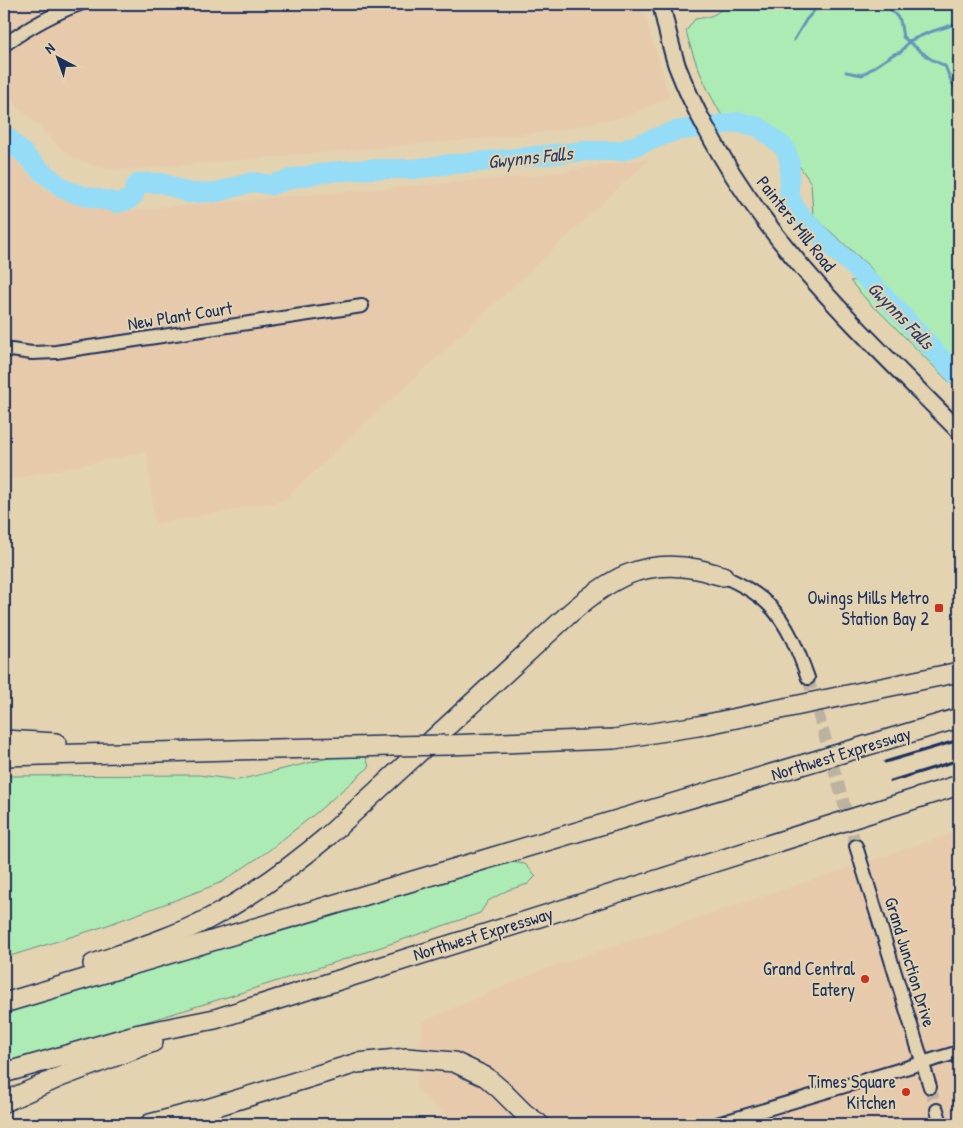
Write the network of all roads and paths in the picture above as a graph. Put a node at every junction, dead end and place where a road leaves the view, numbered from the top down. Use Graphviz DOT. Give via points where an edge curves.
graph roads {
  1 [pos="80,4"];
  2 [pos="661,4"];
  3 [pos="58,8"];
  4 [pos="4,46"];
  5 [pos="362,306"];
  6 [pos="4,349"];
  7 [pos="959,431"];
  8 [pos="723,576"];
  9 [pos="959,672"];
  10 [pos="808,678"];
  11 [pos="959,718"];
  12 [pos="4,740"];
  13 [pos="185,751"];
  14 [pos="4,756"];
  15 [pos="959,785"];
  16 [pos="856,846"];
  17 [pos="4,994"];
  18 [pos="4,1003"];
  19 [pos="215,1019"];
  20 [pos="959,1052"];
  21 [pos="923,1064"];
  22 [pos="4,1073"];
  23 [pos="930,1087"];
  24 [pos="4,1102"];
  25 [pos="937,1110"];
  26 [pos="150,1124"];
  27 [pos="539,1124"];
  28 [pos="717,1124"];
  29 [pos="941,1124"];
  1 -- 3 [label="street"];
  2 -- 7 [label="main road, Painters Mill Road" via="678,67 694,104 716,149 755,209 818,287"];
  3 -- 4 [label="street"];
  5 -- 6 [label="street, New Plant Court" via="56,352"];
  8 -- 10 [label="street" via="742,585 770,606 800,653"];
  8 -- 17 [label="highway" via="695,569 654,567 640,569 608,583 569,614 328,836 268,883 175,934"];
  9 -- 13 [label="highway, bridge" via="717,723 614,739"];
  11 -- 18 [label="highway, Northwest Expressway"];
  12 -- 13 [label="highway"];
  13 -- 14 [label="highway"];
  15 -- 19 [label="highway, Northwest Expressway"];
  16 -- 21 [label="street, Grand Junction Drive"];
  19 -- 22 [label="highway, Northwest Expressway" via="135,1035"];
  19 -- 24 [label="highway" via="60,1077"];
  20 -- 21 [label="street"];
  21 -- 23 [label="street, Grand Junction Drive"];
  21 -- 28 [label="street"];
  25 -- 29 [label="street"];
  26 -- 27 [label="highway" via="357,1063 407,1058 454,1062 486,1077"];
}
